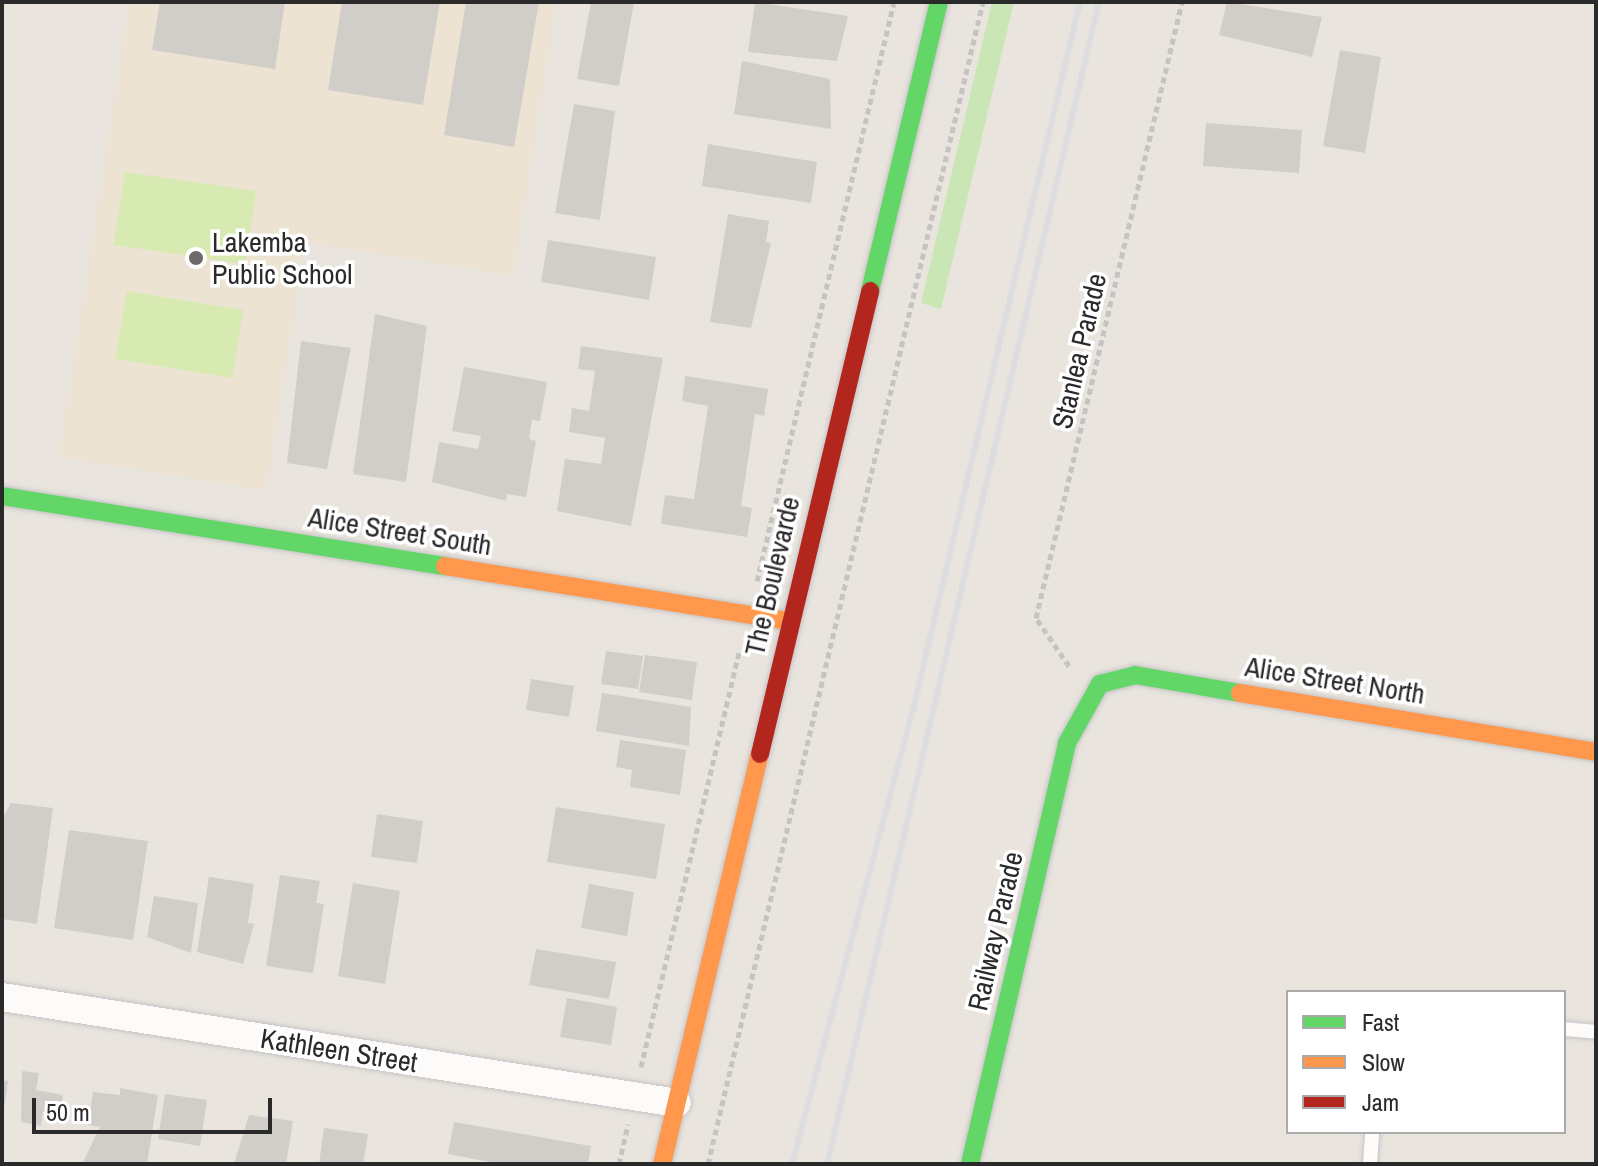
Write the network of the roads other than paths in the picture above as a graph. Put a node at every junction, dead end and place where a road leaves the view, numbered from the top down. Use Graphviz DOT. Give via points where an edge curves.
graph roads {
  1 [pos="939,2"];
  2 [pos="2,496"];
  3 [pos="790,621"];
  4 [pos="1078,712"];
  5 [pos="1596,752"];
  6 [pos="2,997"];
  7 [pos="1566,1029"];
  8 [pos="1596,1032"];
  9 [pos="677,1103"];
  10 [pos="1372,1134"];
  11 [pos="662,1164"];
  12 [pos="970,1164"];
  13 [pos="1370,1164"];
  1 -- 3 [label="street, The Boulevarde"];
  2 -- 3 [label="street, Alice Street South"];
  3 -- 9 [label="street, The Boulevarde"];
  4 -- 5 [label="street, Alice Street North" via="1100,684 1135,675"];
  4 -- 12 [label="street, Railway Parade"];
  6 -- 9 [label="street, Kathleen Street"];
  7 -- 8 [label="lane"];
  9 -- 11 [label="street, The Boulevarde"];
  10 -- 13 [label="lane"];
}
